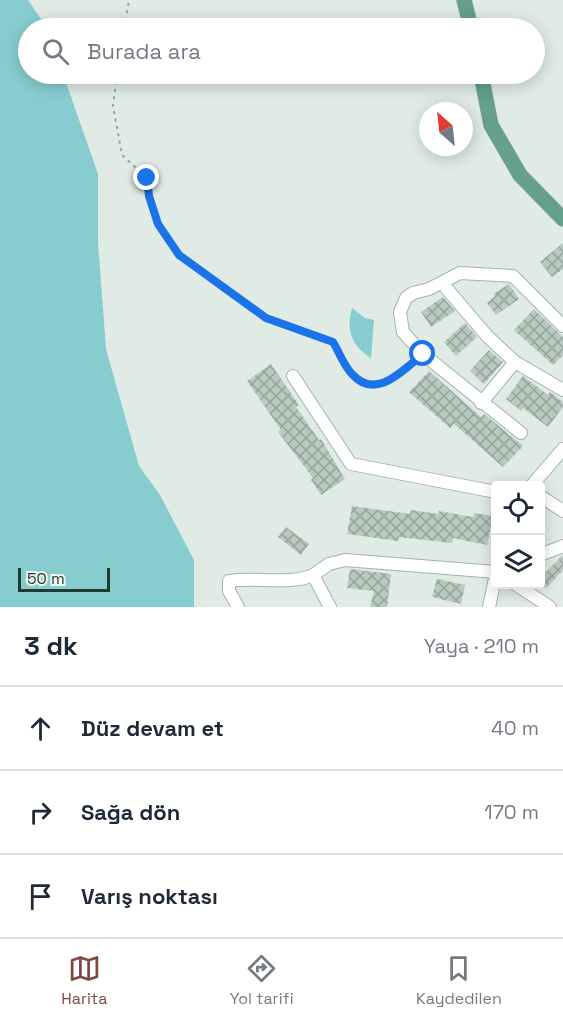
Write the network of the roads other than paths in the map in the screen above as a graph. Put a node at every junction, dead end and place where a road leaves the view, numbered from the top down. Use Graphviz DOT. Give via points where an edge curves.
graph roads {
  1 [pos="464,0"];
  2 [pos="468,18"];
  3 [pos="483,84"];
  4 [pos="563,219"];
  5 [pos="442,283"];
  6 [pos="563,326"];
  7 [pos="515,362"];
  8 [pos="293,375"];
  9 [pos="563,390"];
  10 [pos="481,403"];
  11 [pos="521,433"];
  12 [pos="563,448"];
  13 [pos="536,481"];
  14 [pos="491,491"];
  15 [pos="545,499"];
  16 [pos="563,511"];
  17 [pos="563,546"];
  18 [pos="545,553"];
  19 [pos="491,573"];
  20 [pos="313,575"];
  21 [pos="492,589"];
  22 [pos="521,589"];
  23 [pos="238,607"];
  24 [pos="330,607"];
  25 [pos="489,607"];
  26 [pos="550,607"];
  1 -- 2 [label="main road"];
  3 -- 4 [label="main road" via="491,125 520,175"];
  5 -- 6 [label="street" via="459,273 513,276"];
  5 -- 7 [label="street"];
  5 -- 10 [label="street" via="413,293 402,304 403,332"];
  7 -- 9 [label="street"];
  7 -- 10 [label="street"];
  8 -- 14 [label="street" via="351,464"];
  10 -- 11 [label="street"];
  12 -- 13 [label="street"];
  15 -- 16 [label="street"];
  17 -- 18 [label="street"];
  19 -- 20 [label="street" via="345,560 329,564"];
  20 -- 23 [label="street" via="304,579 229,580 229,591"];
  20 -- 24 [label="street"];
  21 -- 25 [label="street"];
  22 -- 26 [label="street"];
}
